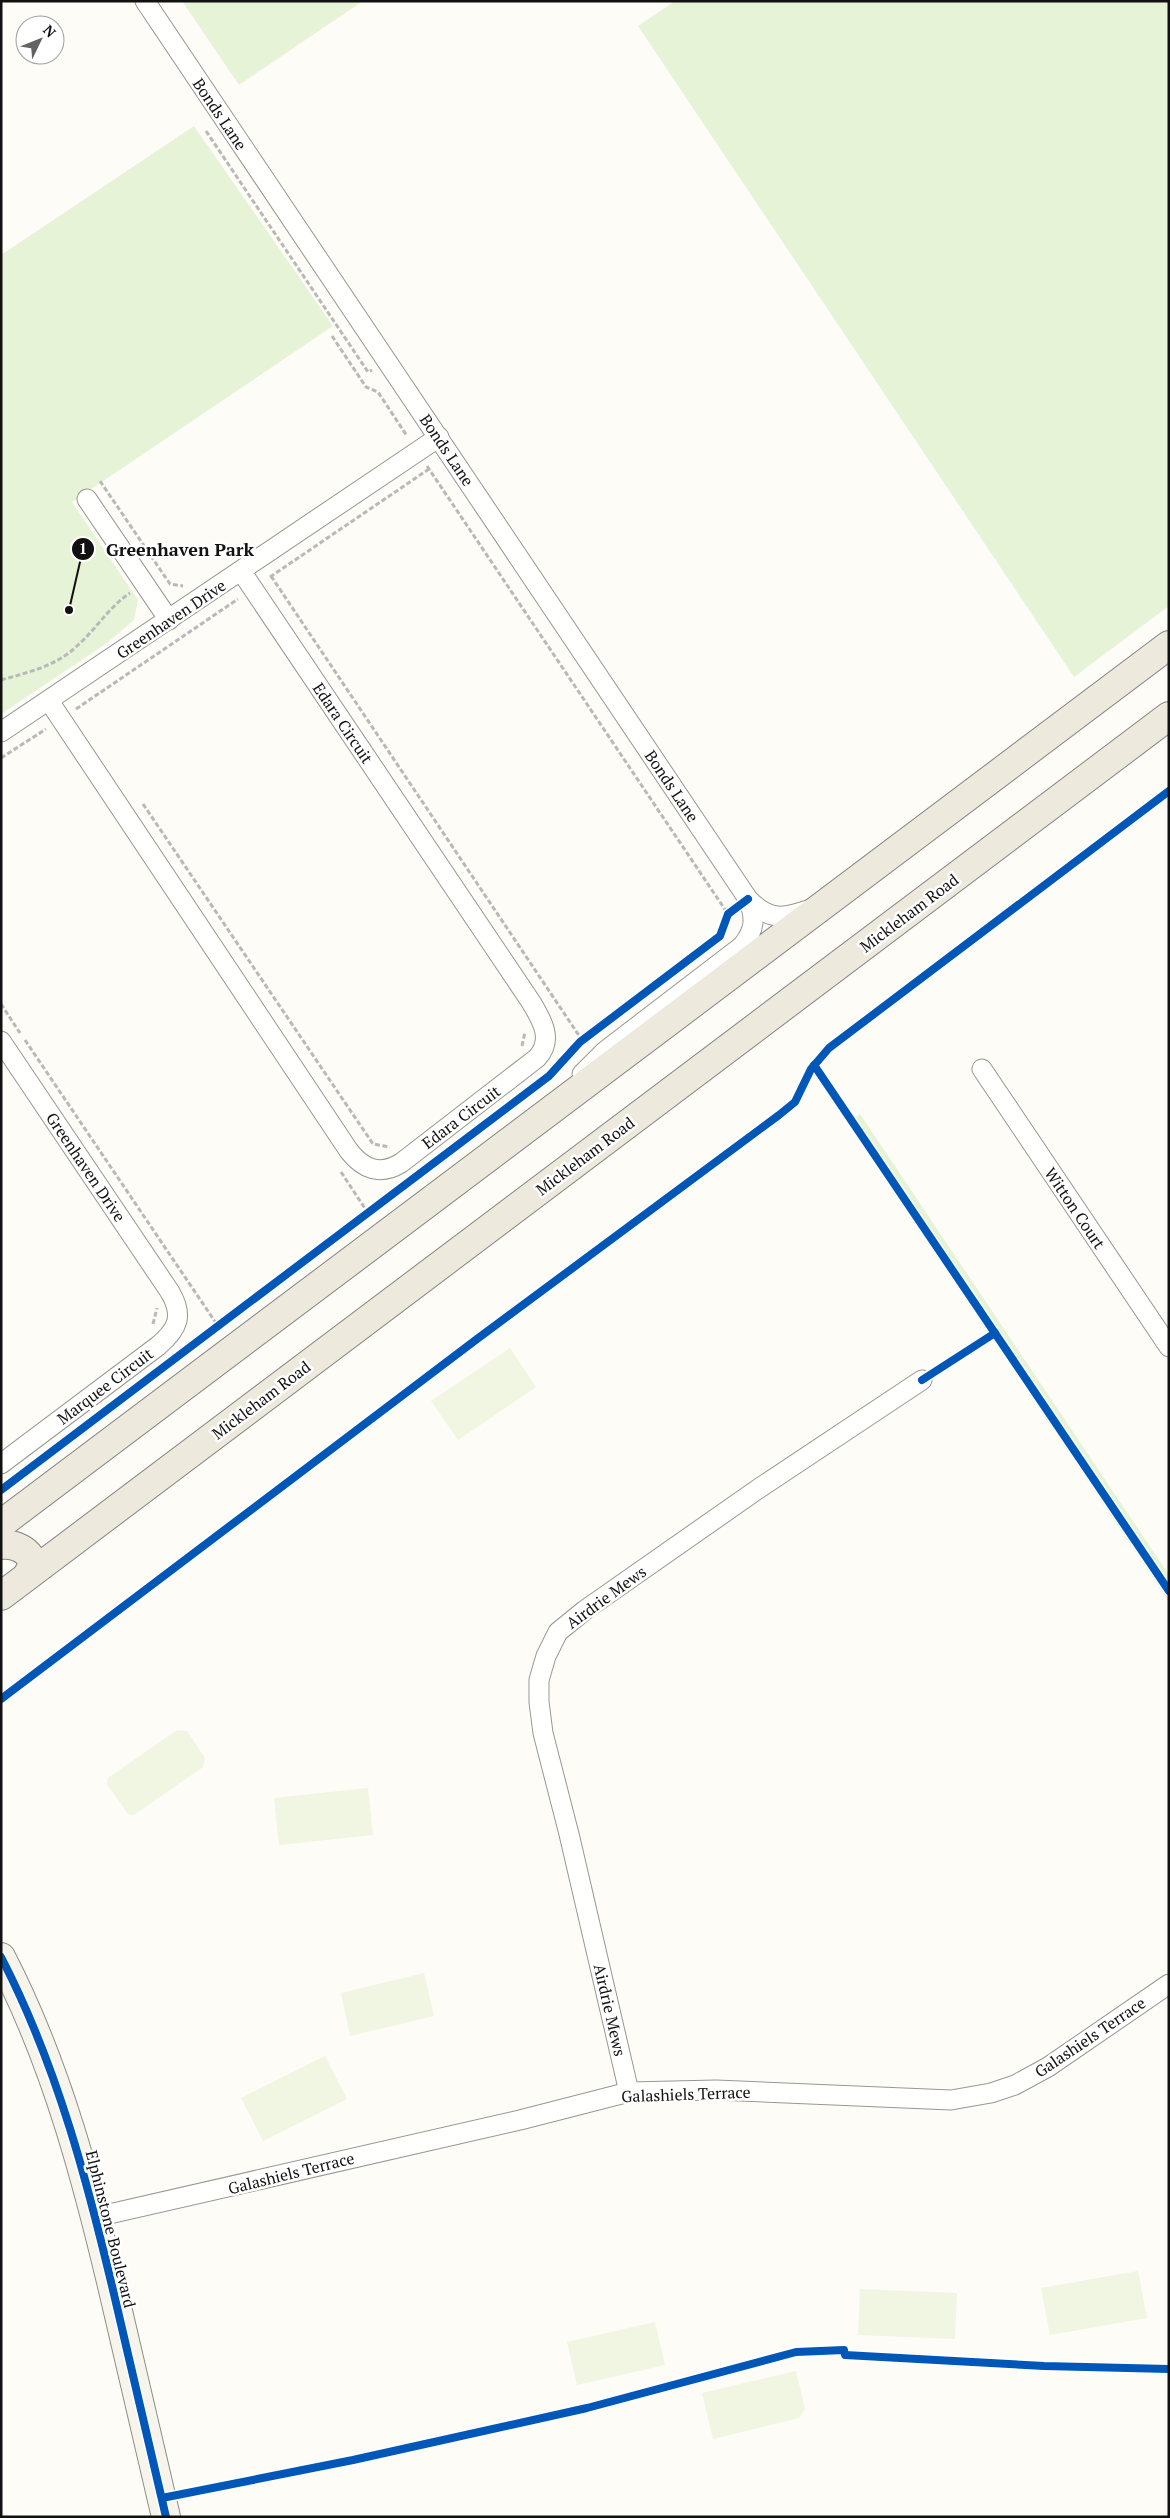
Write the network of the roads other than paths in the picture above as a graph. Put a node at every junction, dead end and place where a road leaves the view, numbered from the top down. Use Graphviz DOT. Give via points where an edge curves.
graph roads {
  1 [pos="145,1"];
  2 [pos="439,437"];
  3 [pos="87,499"];
  4 [pos="241,571"];
  5 [pos="169,620"];
  6 [pos="1169,645"];
  7 [pos="49,701"];
  8 [pos="1169,716"];
  9 [pos="1,732"];
  10 [pos="748,899"];
  11 [pos="829,900"];
  12 [pos="1,1041"];
  13 [pos="982,1069"];
  14 [pos="546,1113"];
  15 [pos="170,1292"];
  16 [pos="1169,1347"];
  17 [pos="922,1380"];
  18 [pos="1,1464"];
  19 [pos="1,1524"];
  20 [pos="1,1545"];
  21 [pos="27,1576"];
  22 [pos="1,1596"];
  23 [pos="1,1956"];
  24 [pos="1169,1984"];
  25 [pos="629,2092"];
  26 [pos="96,2217"];
  27 [pos="166,2517"];
  1 -- 2 [label="street, Bonds Lane"];
  2 -- 4 [label="street, Greenhaven Drive"];
  2 -- 10 [label="street, Bonds Lane"];
  3 -- 5 [label="street"];
  4 -- 5 [label="street, Greenhaven Drive"];
  4 -- 7 [label="street, Edara Circuit" via="527,996 545,1030 545,1046 537,1058 401,1163 386,1170 373,1170 364,1167 349,1151"];
  5 -- 7 [label="street, Greenhaven Drive"];
  6 -- 11 [label="main road"];
  7 -- 9 [label="street, Greenhaven Drive"];
  8 -- 21 [label="main road, Mickleham Road"];
  10 -- 11 [label="street" via="766,914 778,916 799,913"];
  10 -- 14 [label="street" via="754,924 742,946 605,1051"];
  11 -- 14 [label="main road"];
  12 -- 15 [label="street, Greenhaven Drive"];
  13 -- 16 [label="street, Witton Court"];
  14 -- 19 [label="main road"];
  15 -- 18 [label="street, Marquee Circuit" via="178,1316 168,1337"];
  17 -- 25 [label="street, Airdrie Mews" via="585,1610 558,1632 546,1656 539,1680 538,1702 543,1734"];
  20 -- 21 [label="main road" via="14,1546 30,1555 33,1564"];
  21 -- 22 [label="main road, Mickleham Road"];
  23 -- 26 [label="street, Elphinstone Boulevard" via="57,2087"];
  24 -- 25 [label="street, Galashiels Terrace" via="1048,2066 1015,2085 991,2093 951,2100 716,2090"];
  25 -- 26 [label="street, Galashiels Terrace"];
  26 -- 27 [label="street, Elphinstone Boulevard"];
}
